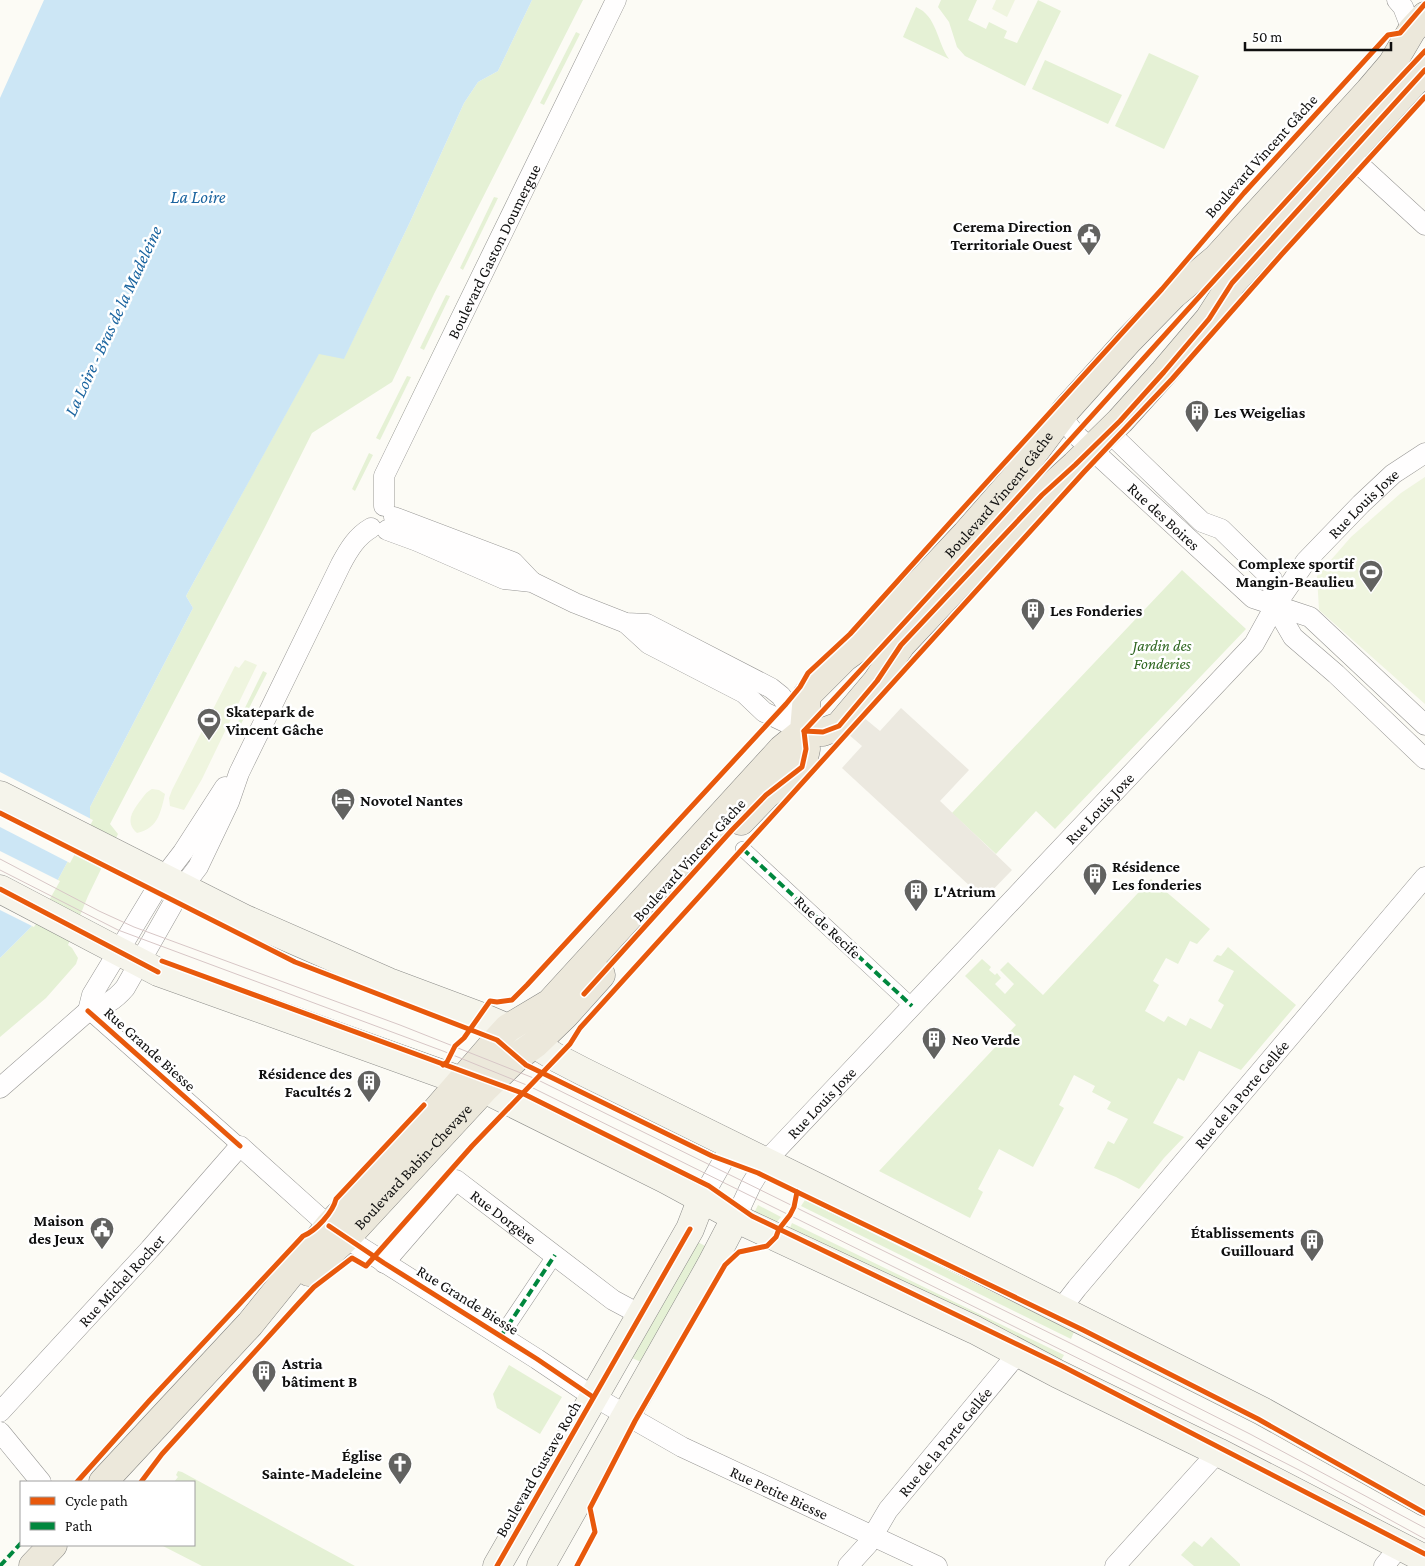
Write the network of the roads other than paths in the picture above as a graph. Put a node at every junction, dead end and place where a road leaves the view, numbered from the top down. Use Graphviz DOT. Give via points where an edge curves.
graph roads {
  1 [pos="616,0"];
  2 [pos="1397,0"];
  3 [pos="1419,23"];
  4 [pos="1425,70"];
  5 [pos="1328,136"];
  6 [pos="1348,154"];
  7 [pos="1425,225"];
  8 [pos="1061,416"];
  9 [pos="1101,439"];
  10 [pos="1425,453"];
  11 [pos="384,520"];
  12 [pos="1202,522"];
  13 [pos="1193,542"];
  14 [pos="1275,606"];
  15 [pos="1425,724"];
  16 [pos="804,731"];
  17 [pos="1425,759"];
  18 [pos="0,795"];
  19 [pos="743,849"];
  20 [pos="1425,877"];
  21 [pos="172,883"];
  22 [pos="0,890"];
  23 [pos="129,958"];
  24 [pos="912,1006"];
  25 [pos="88,1011"];
  26 [pos="508,1028"];
  27 [pos="535,1044"];
  28 [pos="473,1085"];
  29 [pos="0,1088"];
  30 [pos="240,1146"];
  31 [pos="732,1146"];
  32 [pos="765,1162"];
  33 [pos="702,1198"];
  34 [pos="736,1217"];
  35 [pos="338,1232"];
  36 [pos="555,1255"];
  37 [pos="384,1263"];
  38 [pos="1060,1310"];
  39 [pos="641,1315"];
  40 [pos="501,1336"];
  41 [pos="1019,1352"];
  42 [pos="594,1396"];
  43 [pos="0,1412"];
  44 [pos="626,1415"];
  45 [pos="0,1432"];
  46 [pos="1218,1452"];
  47 [pos="40,1481"];
  48 [pos="104,1481"];
  49 [pos="1425,1502"];
  50 [pos="872,1535"];
  51 [pos="52,1546"];
  52 [pos="1392,1556"];
  53 [pos="1425,1559"];
  54 [pos="33,1566"];
  55 [pos="498,1566"];
  56 [pos="541,1566"];
  57 [pos="848,1566"];
  58 [pos="936,1566"];
  59 [pos="1115,1566"];
  1 -- 11 [label="street, Boulevard Gaston Doumergue" via="384,476"];
  2 -- 3 [label="street"];
  3 -- 5 [label="main road, Boulevard Vincent Gâche" via="1392,64"];
  4 -- 6 [label="main road, Boulevard Vincent Gâche"];
  5 -- 6 [label="street"];
  5 -- 8 [label="main road, Boulevard Vincent Gâche" via="1217,258 1173,295"];
  6 -- 7 [label="street"];
  6 -- 9 [label="main road, Boulevard Vincent Gâche" via="1232,283 1203,326 1164,372"];
  8 -- 9 [label="street, Rue des Boires" via="1076,434"];
  8 -- 16 [label="main road, Boulevard Vincent Gâche" via="1015,478 960,541 862,645 807,695"];
  9 -- 12 [label="street, Rue des Boires" via="1116,439"];
  9 -- 13 [label="street, Rue des Boires"];
  9 -- 16 [label="main road, Boulevard Vincent Gâche" via="1042,495 901,645 877,681 839,726 823,732"];
  10 -- 14 [label="street, Rue Louis Joxe" via="1393,474 1361,504 1306,561"];
  11 -- 16 [label="street" via="513,562 532,582 575,603 626,623 647,624 771,688 781,696"];
  11 -- 21 [label="street" via="364,532 346,555 239,773 202,860"];
  12 -- 13 [label="street"];
  12 -- 14 [label="street, Rue des Boires" via="1220,529 1272,579"];
  13 -- 14 [label="street, Rue des Boires" via="1253,598"];
  14 -- 15 [label="street, Rue des Boires" via="1310,617"];
  14 -- 17 [label="street, Rue des Boires" via="1293,637"];
  14 -- 24 [label="street, Rue Louis Joxe" via="1254,644"];
  16 -- 26 [label="main road, Boulevard Vincent Gâche" via="782,749 550,1003"];
  16 -- 27 [label="main road, Boulevard Vincent Gâche" via="806,749 802,767 766,795 732,830"];
  18 -- 21 [label="main road"];
  19 -- 24 [label="street, Rue de Recife"];
  20 -- 38 [label="street, Rue de la Porte Gellée"];
  21 -- 23 [label="street"];
  21 -- 26 [label="main road" via="389,982"];
  22 -- 23 [label="main road"];
  23 -- 25 [label="street" via="92,996"];
  23 -- 28 [label="main road" via="158,972"];
  24 -- 32 [label="street, Rue Louis Joxe"];
  25 -- 29 [label="street"];
  25 -- 30 [label="street, Rue Grande Biesse"];
  26 -- 27 [label="main road"];
  26 -- 28 [label="main road, Boulevard Vincent Gâche"];
  27 -- 28 [label="main road, Boulevard Vincent Gâche"];
  27 -- 31 [label="main road" via="571,1066"];
  28 -- 33 [label="main road"];
  28 -- 35 [label="main road, Boulevard Babin-Chevaye"];
  30 -- 35 [label="street, Rue Grande Biesse"];
  30 -- 43 [label="street, Rue Michel Rocher"];
  31 -- 32 [label="main road"];
  31 -- 33 [label="street"];
  32 -- 34 [label="street, Rue Louis Joxe" via="750,1185"];
  32 -- 38 [label="main road"];
  33 -- 34 [label="main road"];
  33 -- 39 [label="main road, Boulevard Gustave Roch" via="690,1229"];
  34 -- 41 [label="main road"];
  34 -- 44 [label="main road"];
  35 -- 37 [label="street, Rue Grande Biesse"];
  35 -- 48 [label="main road, Boulevard Babin-Chevaye"];
  36 -- 37 [label="street, Rue Dorgère" via="456,1180"];
  36 -- 39 [label="street, Rue Dorgère" via="613,1300"];
  36 -- 40 [label="street"];
  37 -- 40 [label="street, Rue Grande Biesse"];
  38 -- 49 [label="main road" via="1262,1411"];
  39 -- 42 [label="main road, Boulevard Gustave Roch"];
  40 -- 42 [label="street, Rue Grande Biesse"];
  41 -- 46 [label="main road"];
  41 -- 50 [label="street, Rue de la Porte Gellée" via="888,1510"];
  42 -- 44 [label="street, Boulevard Gustave Roch"];
  42 -- 55 [label="main road, Boulevard Gustave Roch"];
  44 -- 50 [label="street, Rue Petite Biesse" via="682,1447"];
  44 -- 56 [label="main road"];
  45 -- 47 [label="street"];
  46 -- 52 [label="main road"];
  46 -- 59 [label="street"];
  50 -- 57 [label="street, Rue de la Porte Gellée"];
  50 -- 58 [label="street, Rue Petite Biesse"];
  51 -- 54 [label="main road"];
  52 -- 53 [label="main road"];
}
